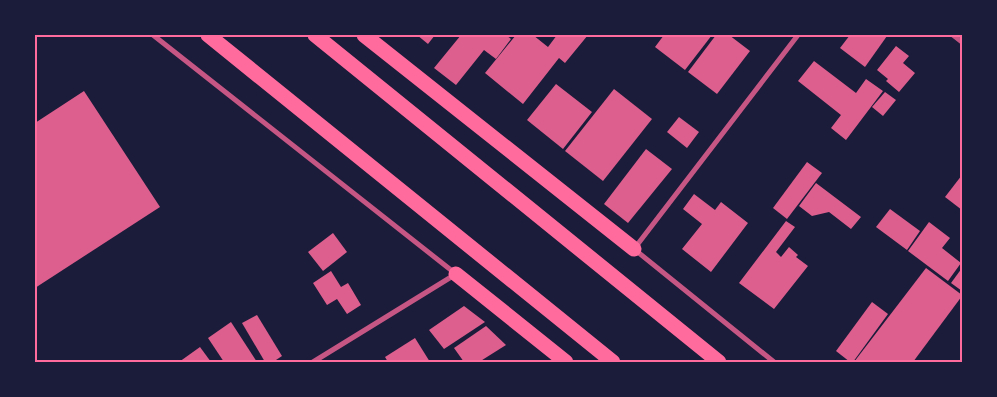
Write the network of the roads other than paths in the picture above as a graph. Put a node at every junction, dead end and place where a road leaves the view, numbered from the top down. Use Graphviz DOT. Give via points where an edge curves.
graph roads {
  1 [pos="153,35"];
  2 [pos="208,35"];
  3 [pos="315,35"];
  4 [pos="364,35"];
  5 [pos="798,35"];
  6 [pos="953,35"];
  7 [pos="962,42"];
  8 [pos="634,249"];
  9 [pos="456,274"];
  10 [pos="716,359"];
  11 [pos="313,362"];
  12 [pos="566,362"];
  13 [pos="612,362"];
  14 [pos="774,362"];
  1 -- 9 [label="street"];
  2 -- 13 [label="highway"];
  3 -- 10 [label="highway"];
  4 -- 8 [label="highway"];
  5 -- 8 [label="street"];
  6 -- 7 [label="street"];
  8 -- 14 [label="street"];
  9 -- 11 [label="street"];
  9 -- 12 [label="highway"];
}
